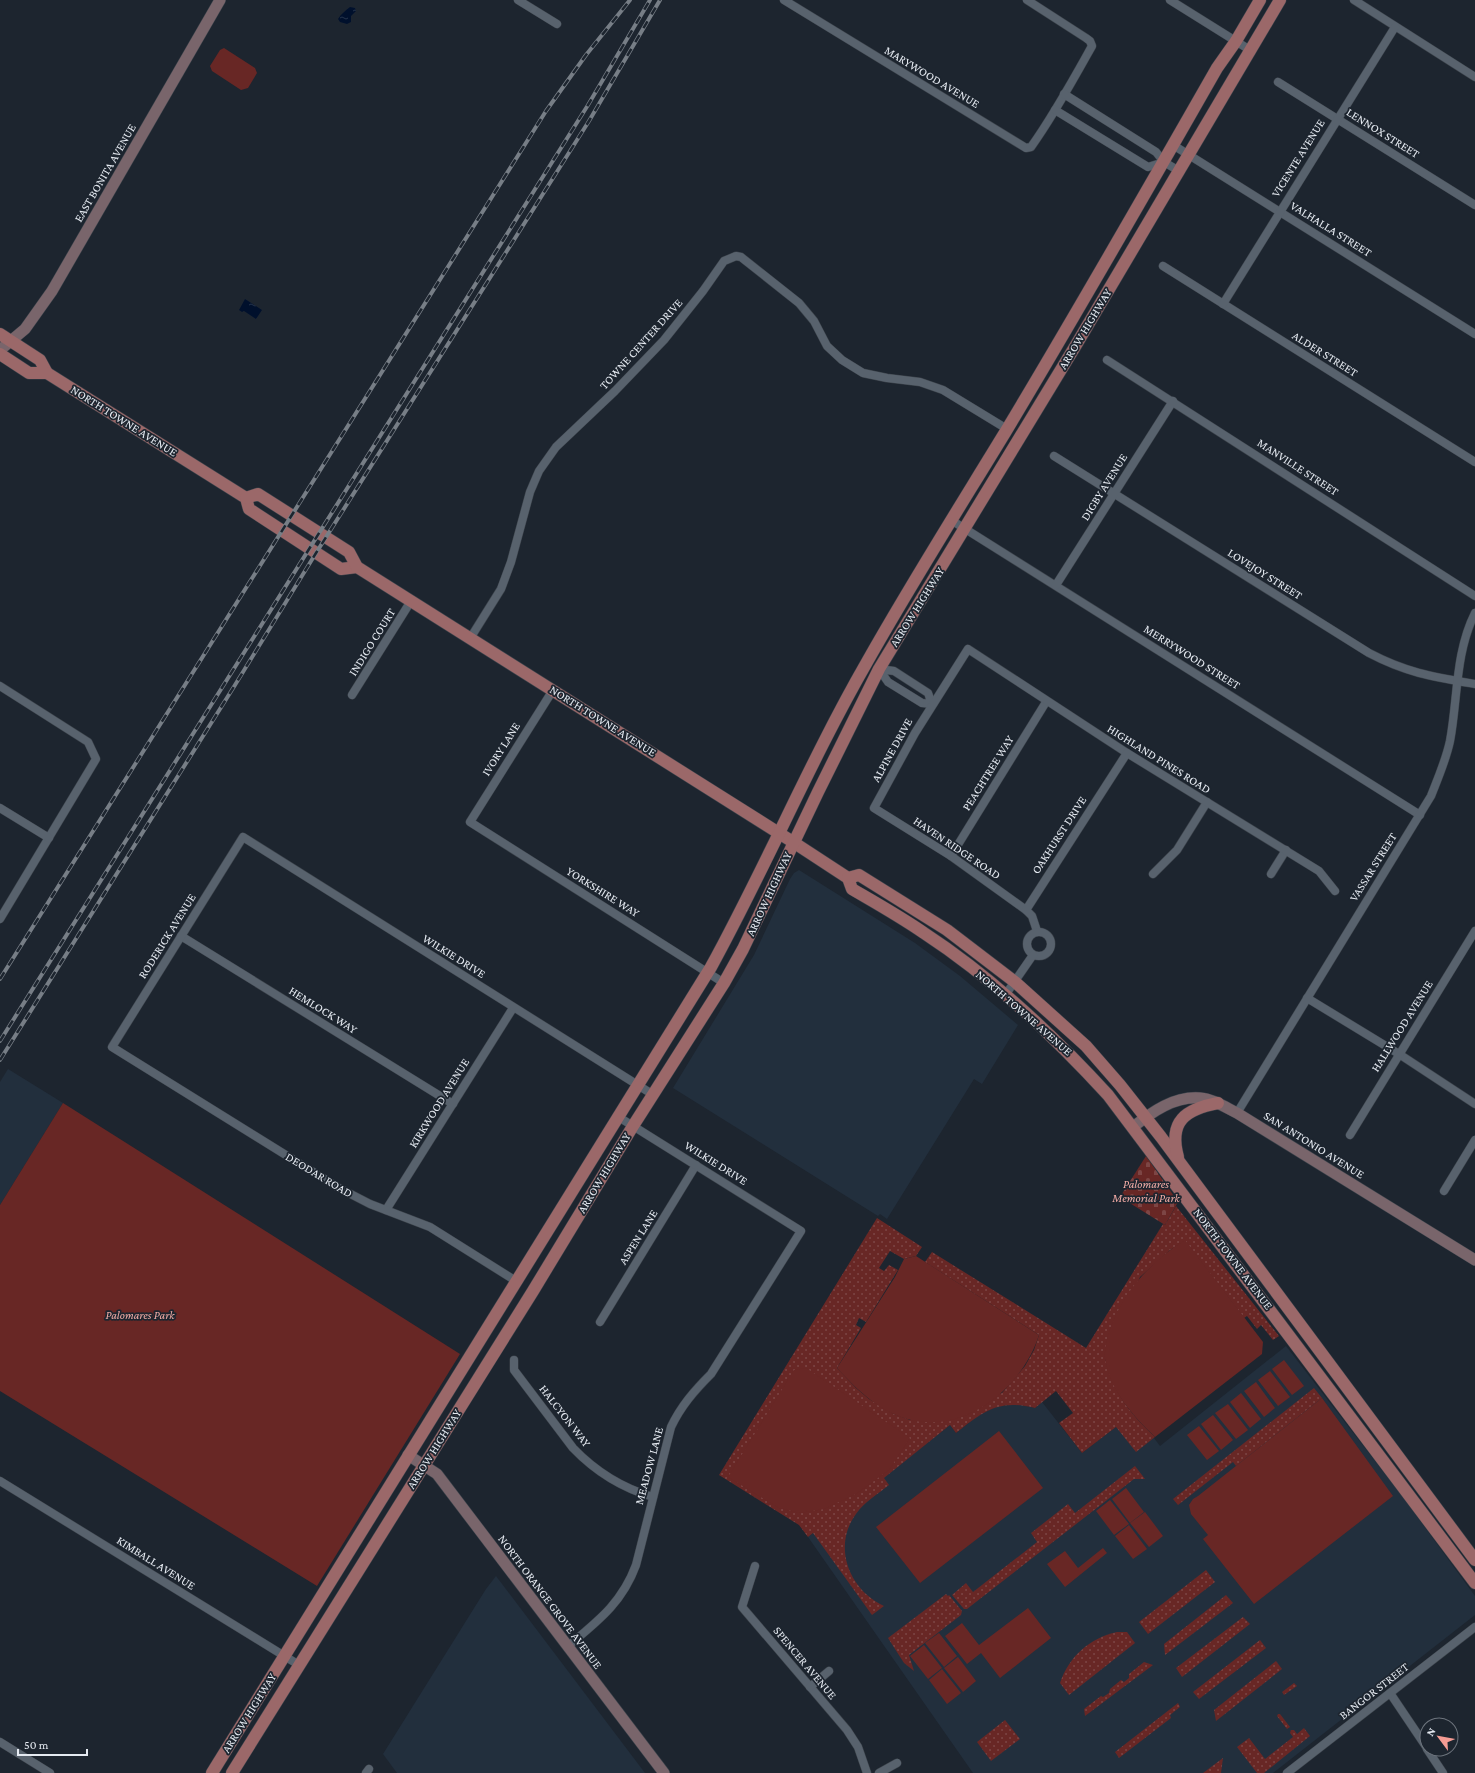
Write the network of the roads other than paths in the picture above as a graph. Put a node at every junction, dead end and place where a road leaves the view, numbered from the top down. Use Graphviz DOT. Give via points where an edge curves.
graph roads {
  1 [pos="220,0"];
  2 [pos="518,0"];
  3 [pos="784,0"];
  4 [pos="1027,0"];
  5 [pos="1170,0"];
  6 [pos="1260,0"];
  7 [pos="1280,0"];
  8 [pos="1354,0"];
  9 [pos="557,24"];
  10 [pos="1395,27"];
  11 [pos="1236,41"];
  12 [pos="1250,50"];
  13 [pos="1475,77"];
  14 [pos="1278,82"];
  15 [pos="1064,94"];
  16 [pos="1055,110"];
  17 [pos="1337,119"];
  18 [pos="1173,145"];
  19 [pos="1188,155"];
  20 [pos="1164,162"];
  21 [pos="1179,171"];
  22 [pos="1475,205"];
  23 [pos="1279,211"];
  24 [pos="1163,266"];
  25 [pos="1223,304"];
  26 [pos="0,334"];
  27 [pos="1475,334"];
  28 [pos="12,341"];
  29 [pos="0,350"];
  30 [pos="0,354"];
  31 [pos="1107,360"];
  32 [pos="47,372"];
  33 [pos="1173,401"];
  34 [pos="1007,429"];
  35 [pos="1054,456"];
  36 [pos="1475,462"];
  37 [pos="1114,493"];
  38 [pos="246,498"];
  39 [pos="951,520"];
  40 [pos="965,529"];
  41 [pos="357,567"];
  42 [pos="1056,585"];
  43 [pos="1475,596"];
  44 [pos="412,601"];
  45 [pos="1475,613"];
  46 [pos="471,637"];
  47 [pos="968,649"];
  48 [pos="879,669"];
  49 [pos="1457,681"];
  50 [pos="1475,684"];
  51 [pos="0,686"];
  52 [pos="553,690"];
  53 [pos="352,695"];
  54 [pos="1046,702"];
  55 [pos="932,704"];
  56 [pos="1127,753"];
  57 [pos="1207,802"];
  58 [pos="0,808"];
  59 [pos="874,808"];
  60 [pos="1420,815"];
  61 [pos="470,822"];
  62 [pos="778,832"];
  63 [pos="243,837"];
  64 [pos="49,838"];
  65 [pos="794,842"];
  66 [pos="1286,850"];
  67 [pos="951,856"];
  68 [pos="1153,874"];
  69 [pos="1271,874"];
  70 [pos="848,878"];
  71 [pos="1336,891"];
  72 [pos="1026,910"];
  73 [pos="0,919"];
  74 [pos="1037,931"];
  75 [pos="1475,931"];
  76 [pos="181,936"];
  77 [pos="1033,955"];
  78 [pos="707,972"];
  79 [pos="1015,982"];
  80 [pos="724,983"];
  81 [pos="1006,994"];
  82 [pos="1306,998"];
  83 [pos="513,1008"];
  84 [pos="112,1047"];
  85 [pos="1399,1054"];
  86 [pos="637,1085"];
  87 [pos="652,1094"];
  88 [pos="1218,1103"];
  89 [pos="453,1104"];
  90 [pos="1475,1104"];
  91 [pos="1237,1113"];
  92 [pos="617,1116"];
  93 [pos="1145,1117"];
  94 [pos="633,1126"];
  95 [pos="1133,1127"];
  96 [pos="1350,1134"];
  97 [pos="1475,1140"];
  98 [pos="1179,1162"];
  99 [pos="696,1166"];
  100 [pos="1444,1191"];
  101 [pos="386,1210"];
  102 [pos="801,1231"];
  103 [pos="1475,1260"];
  104 [pos="516,1281"];
  105 [pos="533,1291"];
  106 [pos="600,1322"];
  107 [pos="514,1360"];
  108 [pos="408,1455"];
  109 [pos="424,1465"];
  110 [pos="0,1481"];
  111 [pos="654,1497"];
  112 [pos="1475,1560"];
  113 [pos="755,1566"];
  114 [pos="1475,1583"];
  115 [pos="1475,1627"];
  116 [pos="568,1646"];
  117 [pos="284,1656"];
  118 [pos="299,1665"];
  119 [pos="829,1671"];
  120 [pos="810,1687"];
  121 [pos="1390,1693"];
  122 [pos="1419,1737"];
  123 [pos="0,1742"];
  124 [pos="1433,1757"];
  125 [pos="897,1763"];
  126 [pos="1297,1765"];
  127 [pos="50,1773"];
  128 [pos="212,1773"];
  129 [pos="232,1773"];
  130 [pos="664,1773"];
  131 [pos="867,1773"];
  132 [pos="878,1773"];
  133 [pos="1288,1773"];
  134 [pos="1303,1773"];
  135 [pos="1444,1773"];
  1 -- 28 [label="main road, EAST BONITA AVENUE" via="54,288 26,329"];
  2 -- 9 [label="street"];
  3 -- 16 [label="street, MARYWOOD AVENUE" via="1026,148 1031,147"];
  4 -- 15 [label="street, MARYWOOD AVENUE" via="1090,40 1092,46"];
  5 -- 11 [label="street"];
  6 -- 11 [label="main road, ARROW HIGHWAY"];
  7 -- 12 [label="main road, ARROW HIGHWAY"];
  8 -- 10 [label="street"];
  10 -- 13 [label="street"];
  10 -- 17 [label="street, VICENTE AVENUE"];
  11 -- 12 [label="street"];
  11 -- 18 [label="main road, ARROW HIGHWAY" via="1217,68"];
  12 -- 19 [label="main road, ARROW HIGHWAY"];
  14 -- 17 [label="street, LENNOX STREET"];
  15 -- 16 [label="street, MARYWOOD AVENUE"];
  15 -- 20 [label="street" via="1156,152"];
  16 -- 20 [label="street" via="1148,167"];
  17 -- 22 [label="street, LENNOX STREET"];
  17 -- 23 [label="street, VICENTE AVENUE"];
  18 -- 19 [label="street, VALHALLA STREET"];
  18 -- 20 [label="main road, ARROW HIGHWAY"];
  19 -- 21 [label="main road, ARROW HIGHWAY"];
  19 -- 23 [label="street, VALHALLA STREET"];
  20 -- 21 [label="street"];
  20 -- 34 [label="main road, ARROW HIGHWAY"];
  21 -- 40 [label="main road, ARROW HIGHWAY"];
  23 -- 25 [label="street, VICENTE AVENUE"];
  23 -- 27 [label="street, VALHALLA STREET"];
  24 -- 25 [label="street, ALDER STREET"];
  25 -- 36 [label="street, ALDER STREET"];
  26 -- 28 [label="main road"];
  28 -- 29 [label="main road, EAST BONITA AVENUE"];
  28 -- 32 [label="main road" via="40,360"];
  30 -- 32 [label="main road" via="29,373"];
  31 -- 33 [label="street, MANVILLE STREET"];
  32 -- 38 [label="main road, NORTH TOWNE AVENUE"];
  33 -- 37 [label="street, DIGBY AVENUE"];
  33 -- 43 [label="street, MANVILLE STREET"];
  34 -- 39 [label="main road, ARROW HIGHWAY"];
  34 -- 46 [label="street, TOWNE CENTER DRIVE" via="943,390 920,382 863,373 842,360 827,346 814,321 799,303 741,257 730,257 717,268 703,291 664,340 556,447 539,471 500,589"];
  35 -- 37 [label="street, LOVEJOY STREET"];
  37 -- 42 [label="street, DIGBY AVENUE"];
  37 -- 49 [label="street, LOVEJOY STREET" via="1369,653 1413,672"];
  38 -- 41 [label="main road, NORTH TOWNE AVENUE" via="249,509 341,569"];
  38 -- 41 [label="main road, NORTH TOWNE AVENUE" via="258,494 349,552"];
  39 -- 40 [label="street, MERRYWOOD STREET"];
  39 -- 62 [label="main road, ARROW HIGHWAY" via="843,704"];
  40 -- 42 [label="street, MERRYWOOD STREET"];
  40 -- 48 [label="main road, ARROW HIGHWAY"];
  41 -- 44 [label="main road, NORTH TOWNE AVENUE"];
  42 -- 60 [label="street, MERRYWOOD STREET"];
  44 -- 46 [label="main road, NORTH TOWNE AVENUE"];
  44 -- 53 [label="street, INDIGO COURT"];
  45 -- 49 [label="street, VASSAR STREET" via="1461,653"];
  46 -- 52 [label="main road, NORTH TOWNE AVENUE"];
  47 -- 54 [label="street, HIGHLAND PINES ROAD"];
  47 -- 55 [label="street, ALPINE DRIVE"];
  48 -- 55 [label="street" via="888,682 922,703"];
  48 -- 55 [label="street" via="894,671 928,693"];
  48 -- 65 [label="main road, ARROW HIGHWAY"];
  49 -- 50 [label="street, LOVEJOY STREET"];
  49 -- 60 [label="street, VASSAR STREET" via="1450,742 1442,770"];
  51 -- 64 [label="street" via="88,742 96,759"];
  52 -- 61 [label="street, IVORY LANE"];
  52 -- 62 [label="main road, NORTH TOWNE AVENUE"];
  54 -- 56 [label="street, HIGHLAND PINES ROAD"];
  54 -- 67 [label="street, PEACHTREE WAY"];
  55 -- 59 [label="street, ALPINE DRIVE"];
  56 -- 57 [label="street, HIGHLAND PINES ROAD"];
  56 -- 72 [label="street, OAKHURST DRIVE"];
  57 -- 66 [label="street, HIGHLAND PINES ROAD"];
  57 -- 68 [label="street" via="1177,850"];
  58 -- 64 [label="street"];
  59 -- 67 [label="street, HAVEN RIDGE ROAD"];
  60 -- 82 [label="street, VASSAR STREET"];
  61 -- 78 [label="street, YORKSHIRE WAY"];
  62 -- 65 [label="main road, NORTH TOWNE AVENUE"];
  62 -- 78 [label="main road, ARROW HIGHWAY" via="741,912"];
  63 -- 76 [label="street, RODERICK AVENUE"];
  63 -- 83 [label="street, WILKIE DRIVE"];
  64 -- 73 [label="street"];
  65 -- 70 [label="main road, NORTH TOWNE AVENUE"];
  65 -- 80 [label="main road, ARROW HIGHWAY"];
  66 -- 69 [label="street"];
  66 -- 71 [label="street, HIGHLAND PINES ROAD" via="1319,871"];
  67 -- 72 [label="street, HAVEN RIDGE ROAD"];
  70 -- 79 [label="main road, NORTH TOWNE AVENUE" via="859,875 922,913"];
  70 -- 81 [label="main road, NORTH TOWNE AVENUE" via="852,889 924,933"];
  72 -- 74 [label="street" via="1032,916"];
  74 -- 77 [label="street" via="1030,935 1027,942 1028,949"];
  74 -- 77 [label="street" via="1049,935 1052,946 1044,955"];
  75 -- 85 [label="street, HALLWOOD AVENUE"];
  76 -- 84 [label="street, RODERICK AVENUE"];
  76 -- 89 [label="street, HEMLOCK WAY"];
  77 -- 79 [label="street"];
  78 -- 80 [label="street, YORKSHIRE WAY"];
  78 -- 86 [label="main road, ARROW HIGHWAY"];
  79 -- 81 [label="street"];
  79 -- 93 [label="main road, NORTH TOWNE AVENUE" via="1086,1046"];
  80 -- 87 [label="main road, ARROW HIGHWAY"];
  81 -- 95 [label="main road, NORTH TOWNE AVENUE" via="1077,1060"];
  82 -- 85 [label="street"];
  82 -- 91 [label="street, VASSAR STREET"];
  83 -- 86 [label="street, WILKIE DRIVE"];
  83 -- 89 [label="street, KIRKWOOD AVENUE"];
  84 -- 101 [label="street, DEODAR ROAD" via="339,1188"];
  85 -- 90 [label="street"];
  85 -- 96 [label="street, HALLWOOD AVENUE"];
  86 -- 87 [label="street, WILKIE DRIVE"];
  86 -- 92 [label="main road, ARROW HIGHWAY"];
  87 -- 94 [label="main road, ARROW HIGHWAY"];
  88 -- 91 [label="main road, SAN ANTONIO AVENUE"];
  88 -- 93 [label="main road, SAN ANTONIO AVENUE" via="1200,1098 1185,1099 1164,1106"];
  88 -- 98 [label="main road" via="1201,1106 1180,1122 1174,1135"];
  89 -- 101 [label="street, KIRKWOOD AVENUE"];
  91 -- 103 [label="main road, SAN ANTONIO AVENUE"];
  92 -- 94 [label="street, WILKIE DRIVE"];
  92 -- 104 [label="main road, ARROW HIGHWAY"];
  93 -- 95 [label="main road, SAN ANTONIO AVENUE"];
  93 -- 98 [label="main road, NORTH TOWNE AVENUE"];
  94 -- 99 [label="street, WILKIE DRIVE"];
  94 -- 105 [label="main road, ARROW HIGHWAY"];
  95 -- 114 [label="main road, NORTH TOWNE AVENUE"];
  97 -- 100 [label="street"];
  98 -- 112 [label="main road, NORTH TOWNE AVENUE"];
  99 -- 102 [label="street, WILKIE DRIVE"];
  99 -- 106 [label="street, ASPEN LANE"];
  101 -- 104 [label="street, DEODAR ROAD" via="430,1227"];
  102 -- 111 [label="street, MEADOW LANE" via="711,1374 691,1394 679,1411 671,1427"];
  104 -- 105 [label="main road, DEODAR ROAD"];
  104 -- 108 [label="main road, ARROW HIGHWAY"];
  105 -- 109 [label="main road, ARROW HIGHWAY"];
  107 -- 111 [label="street, HALCYON WAY" via="514,1370 582,1458 612,1480 638,1493"];
  108 -- 109 [label="main road, NORTH ORANGE GROVE AVENUE"];
  108 -- 117 [label="main road, ARROW HIGHWAY"];
  109 -- 116 [label="main road, NORTH ORANGE GROVE AVENUE" via="437,1474"];
  109 -- 118 [label="main road, ARROW HIGHWAY"];
  110 -- 117 [label="street, KIMBALL AVENUE"];
  111 -- 116 [label="street, MEADOW LANE" via="629,1582 603,1616"];
  113 -- 120 [label="street, SPENCER AVENUE" via="742,1607"];
  115 -- 121 [label="street, BANGOR STREET"];
  116 -- 130 [label="main road, NORTH ORANGE GROVE AVENUE"];
  117 -- 118 [label="street, KIMBALL AVENUE"];
  117 -- 128 [label="main road, ARROW HIGHWAY"];
  118 -- 129 [label="main road, ARROW HIGHWAY"];
  119 -- 120 [label="street"];
  120 -- 131 [label="street, SPENCER AVENUE" via="853,1739"];
  121 -- 122 [label="street"];
  121 -- 126 [label="street, BANGOR STREET"];
  123 -- 127 [label="street"];
  124 -- 135 [label="street"];
  125 -- 132 [label="street"];
  126 -- 133 [label="street, BANGOR STREET"];
  126 -- 134 [label="street"];
}
